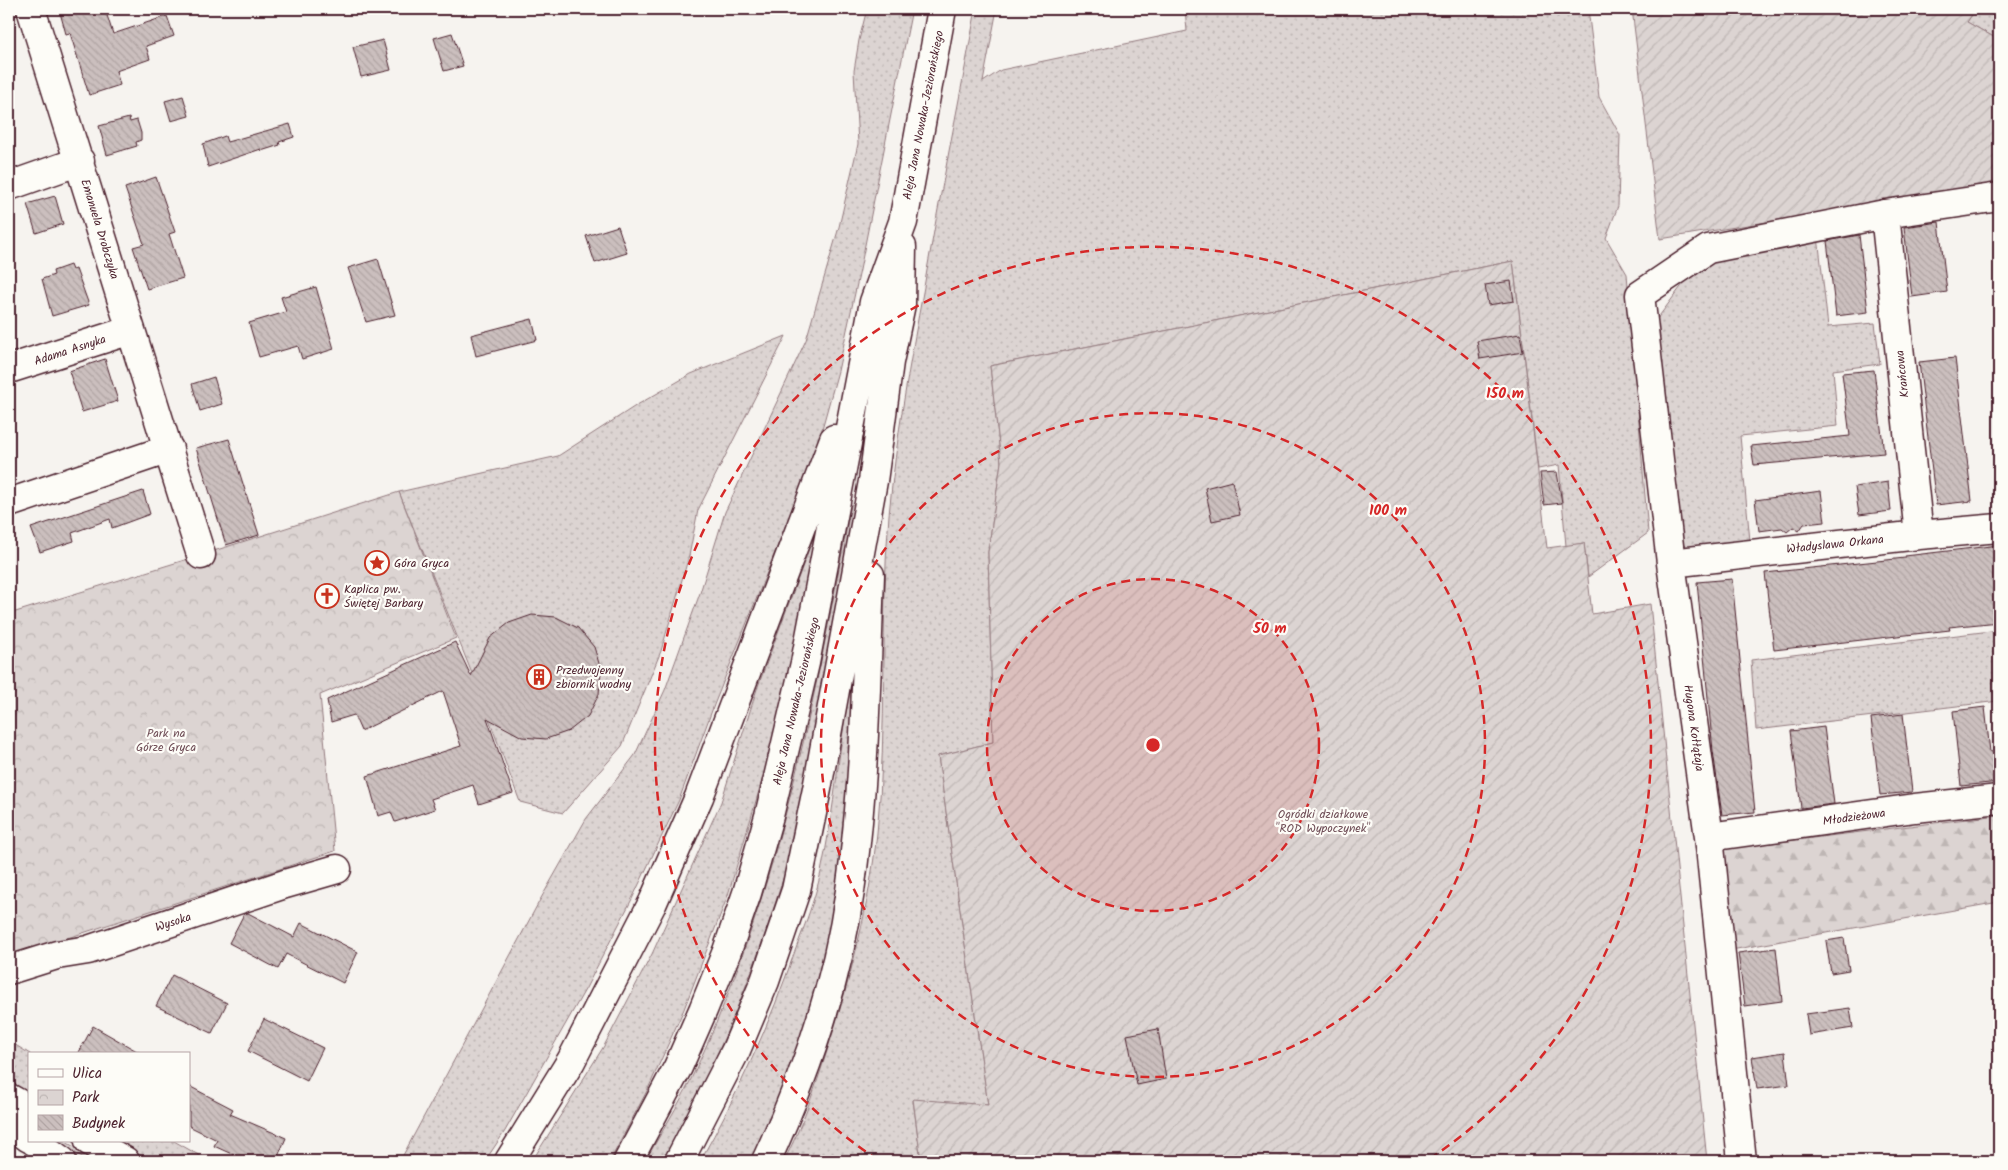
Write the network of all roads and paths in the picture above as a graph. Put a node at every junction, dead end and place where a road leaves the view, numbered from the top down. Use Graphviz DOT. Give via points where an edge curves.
graph roads {
  1 [pos="31,9"];
  2 [pos="942,9"];
  3 [pos="80,162"];
  4 [pos="9,186"];
  5 [pos="1999,197"];
  6 [pos="1885,214"];
  7 [pos="903,222"];
  8 [pos="131,330"];
  9 [pos="862,360"];
  10 [pos="9,369"];
  11 [pos="169,449"];
  12 [pos="872,481"];
  13 [pos="9,503"];
  14 [pos="1999,528"];
  15 [pos="1919,535"];
  16 [pos="201,555"];
  17 [pos="1671,563"];
  18 [pos="1999,800"];
  19 [pos="1709,837"];
  20 [pos="337,869"];
  21 [pos="9,970"];
  22 [pos="9,1098"];
  23 [pos="28,1108"];
  24 [pos="9,1123"];
  25 [pos="28,1137"];
  26 [pos="35,1142"];
  27 [pos="91,1142"];
  28 [pos="62,1161"];
  29 [pos="125,1161"];
  30 [pos="509,1161"];
  31 [pos="628,1161"];
  32 [pos="679,1161"];
  33 [pos="766,1161"];
  34 [pos="1742,1161"];
  1 -- 3 [label="main road, Emanuela Drobczyka"];
  2 -- 7 [label="main road, Aleja Jana Nowaka-Jeziorańskiego"];
  3 -- 4 [label="main road"];
  3 -- 8 [label="main road, Emanuela Drobczyka"];
  5 -- 6 [label="main road"];
  6 -- 15 [label="main road, Krańcowa"];
  6 -- 17 [label="main road, Hugona Kołłątaja" via="1708,249 1640,295"];
  7 -- 9 [label="main road, Aleja Jana Nowaka-Jeziorańskiego" via="874,302"];
  7 -- 12 [label="main road, Aleja Jana Nowaka-Jeziorańskiego" via="901,304"];
  8 -- 10 [label="main road, Adama Asnyka"];
  8 -- 11 [label="main road, Emanuela Drobczyka"];
  9 -- 30 [label="main road" via="699,797 657,893 571,1061"];
  9 -- 31 [label="main road, Aleja Jana Nowaka-Jeziorańskiego" via="805,664 747,893 704,1010"];
  11 -- 13 [label="main road"];
  11 -- 16 [label="main road, Emanuela Drobczyka"];
  12 -- 32 [label="main road, Aleja Jana Nowaka-Jeziorańskiego" via="818,789 796,890 765,981 736,1050"];
  12 -- 33 [label="main road" via="864,755 850,893 821,1018 780,1132"];
  14 -- 15 [label="main road, Władyslawa Orkana"];
  15 -- 17 [label="main road, Władyslawa Orkana"];
  17 -- 19 [label="main road, Hugona Kołłątaja"];
  18 -- 19 [label="main road, Młodzieżowa" via="1915,808"];
  19 -- 34 [label="main road, Hugona Kołłątaja"];
  20 -- 21 [label="main road, Wysoka" via="88,950 57,955"];
  22 -- 23 [label="main road"];
  24 -- 25 [label="main road"];
  26 -- 28 [label="main road"];
  27 -- 29 [label="main road"];
}
